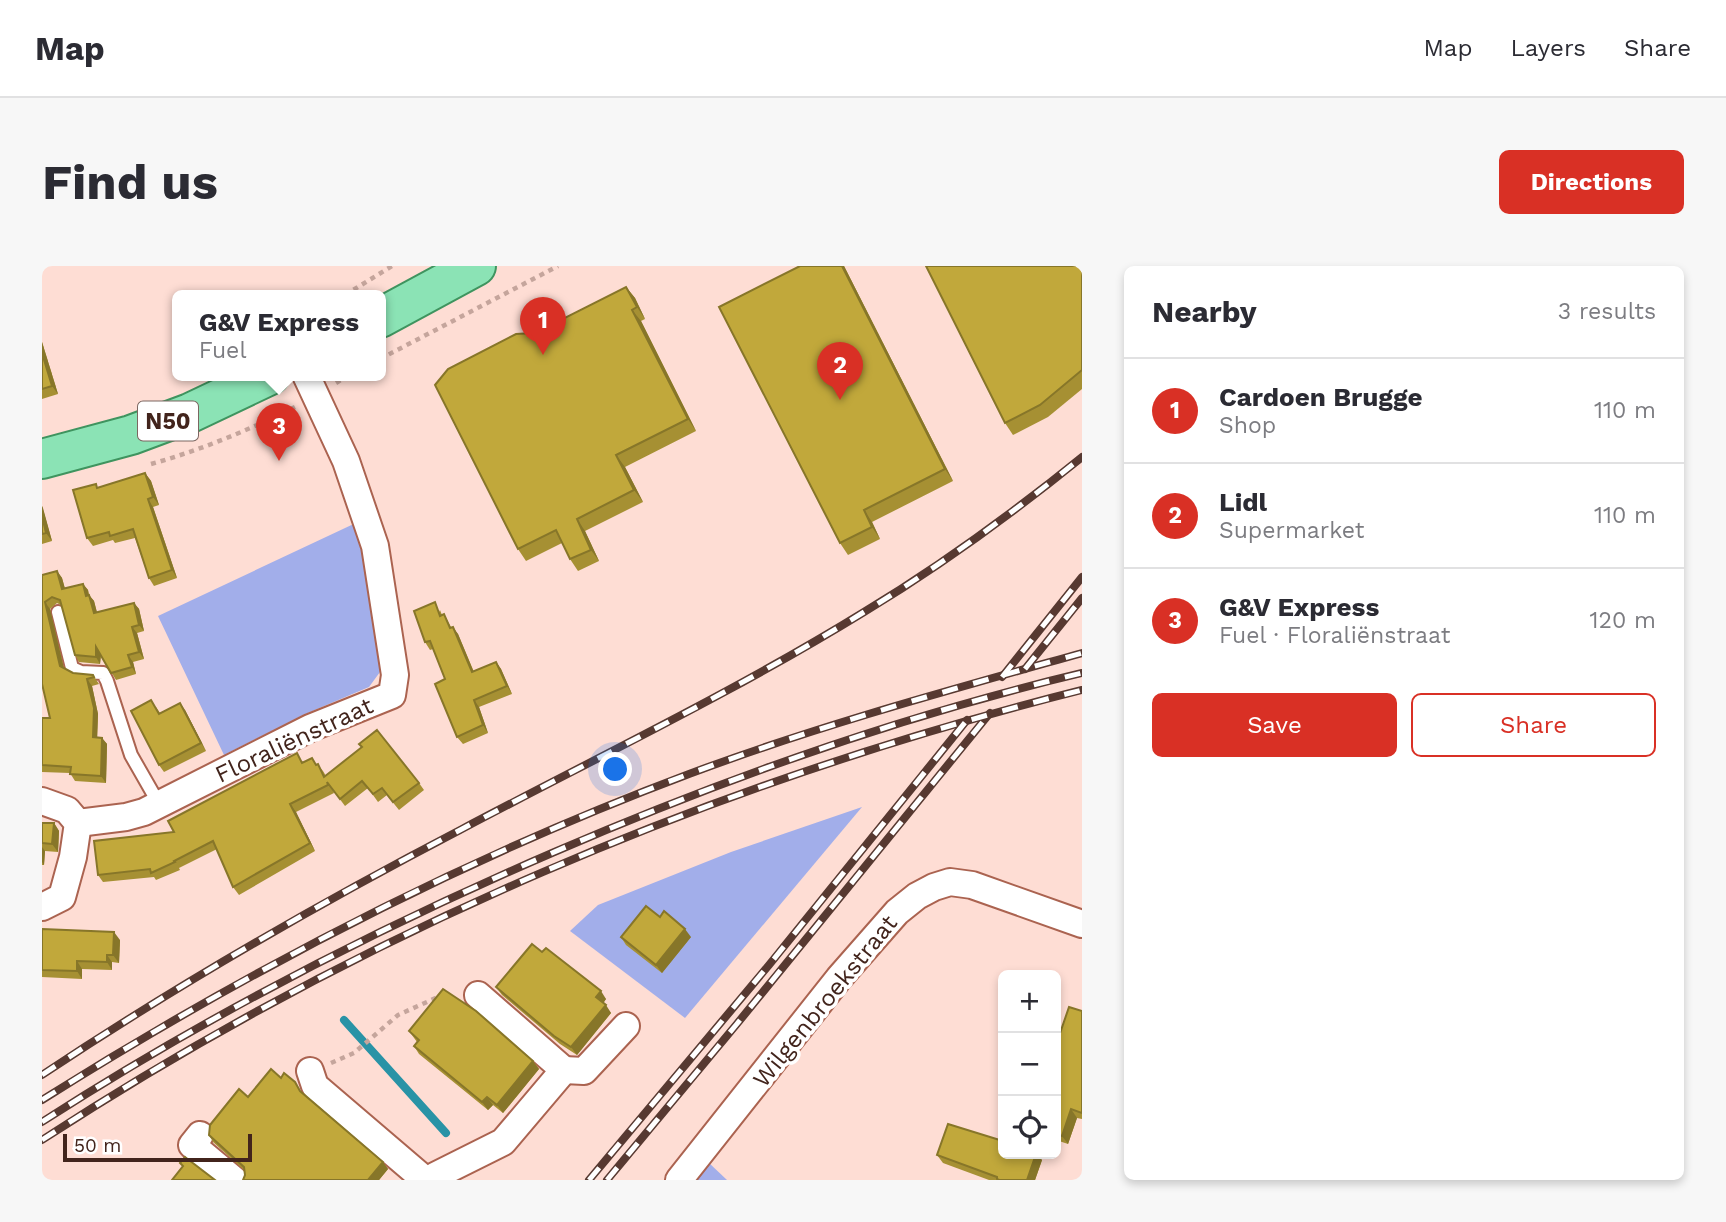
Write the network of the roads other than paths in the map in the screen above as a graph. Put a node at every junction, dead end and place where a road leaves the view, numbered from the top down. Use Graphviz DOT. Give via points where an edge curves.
graph roads {
  1 [pos="476,266"];
  2 [pos="386,315"];
  3 [pos="257,381"];
  4 [pos="309,381"];
  5 [pos="42,460"];
  6 [pos="58,612"];
  7 [pos="42,801"];
  8 [pos="159,804"];
  9 [pos="78,823"];
  10 [pos="42,907"];
  11 [pos="1082,924"];
  12 [pos="478,995"];
  13 [pos="626,1026"];
  14 [pos="564,1070"];
  15 [pos="310,1071"];
  16 [pos="200,1135"];
  17 [pos="234,1180"];
  18 [pos="425,1180"];
  19 [pos="432,1180"];
  20 [pos="679,1180"];
  1 -- 2 [label="main road"];
  3 -- 5 [label="main road, N50" via="131,435"];
  4 -- 8 [label="street, Floraliënstraat" via="346,461 374,546 395,676 392,695 310,729"];
  6 -- 8 [label="lane" via="72,668 103,673 131,755"];
  7 -- 9 [label="street" via="67,810"];
  8 -- 9 [label="street, Floraliënstraat" via="126,817"];
  9 -- 10 [label="street" via="62,897"];
  11 -- 20 [label="street, Wilgenbroekstraat" via="972,885 950,882 917,896 839,978"];
  12 -- 14 [label="street"];
  13 -- 14 [label="street" via="584,1071"];
  14 -- 19 [label="street" via="503,1142"];
  15 -- 18 [label="street" via="315,1086"];
  16 -- 17 [label="street" via="192,1145"];
}
